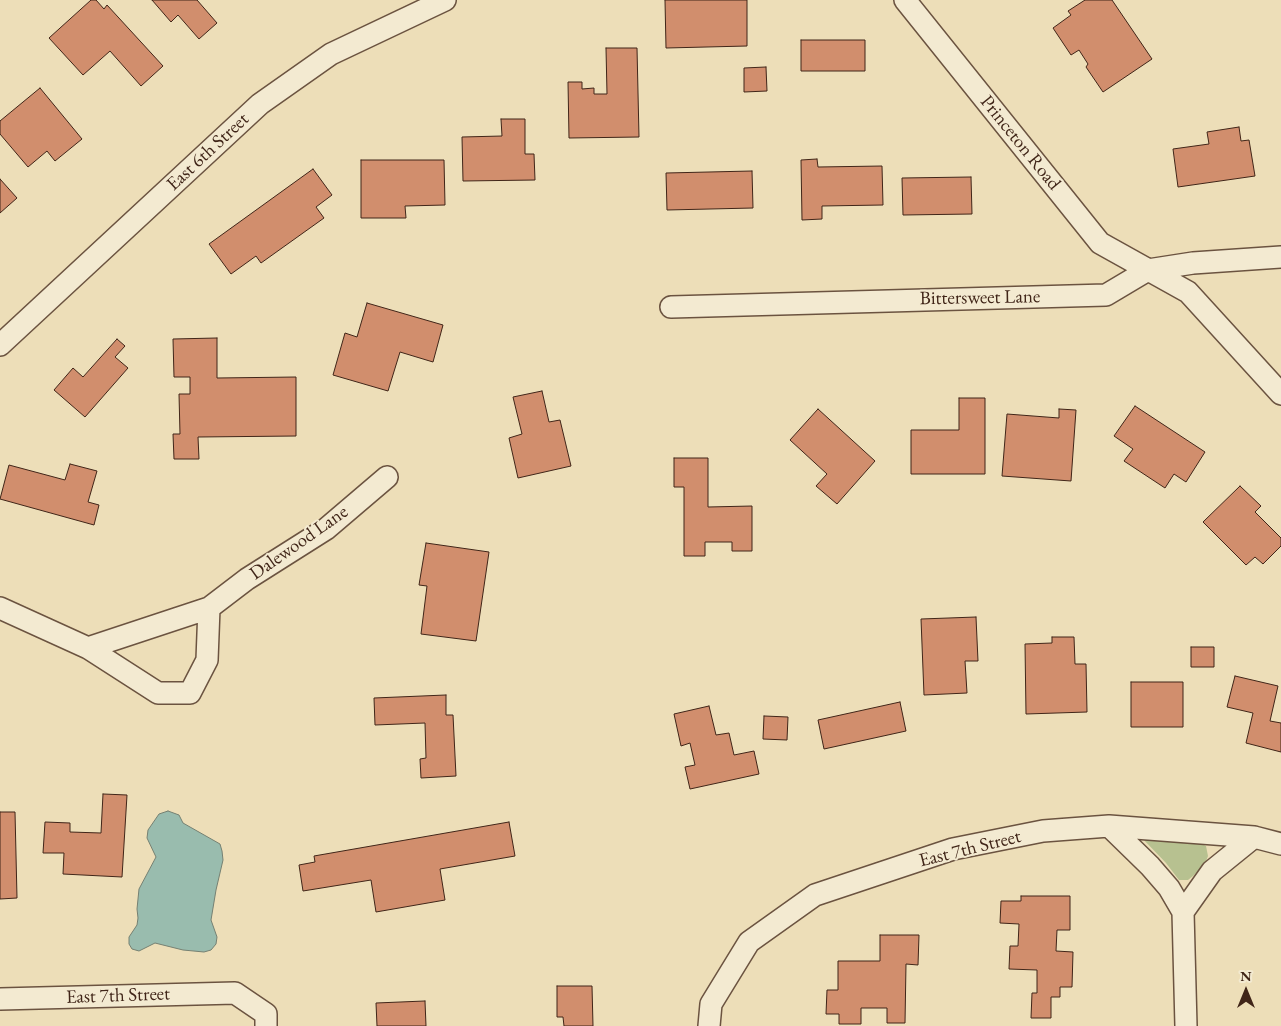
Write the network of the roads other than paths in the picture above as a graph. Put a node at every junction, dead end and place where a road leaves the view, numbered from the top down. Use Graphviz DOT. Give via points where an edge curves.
graph roads {
  1 [pos="446,0"];
  2 [pos="905,0"];
  3 [pos="1281,257"];
  4 [pos="1148,270"];
  5 [pos="671,307"];
  6 [pos="0,345"];
  7 [pos="1281,394"];
  8 [pos="387,477"];
  9 [pos="0,608"];
  10 [pos="209,608"];
  11 [pos="88,648"];
  12 [pos="1108,826"];
  13 [pos="1254,837"];
  14 [pos="1281,844"];
  15 [pos="1182,912"];
  16 [pos="0,1000"];
  17 [pos="266,1026"];
  18 [pos="709,1026"];
  19 [pos="1186,1026"];
  1 -- 6 [label="street, East 6th Street" via="331,54 260,104"];
  2 -- 4 [label="street, Princeton Road" via="1100,243"];
  3 -- 4 [label="street, Bittersweet Lane" via="1193,263"];
  4 -- 5 [label="street, Bittersweet Lane" via="1106,296"];
  4 -- 7 [label="street, Princeton Road" via="1188,292"];
  8 -- 10 [label="street, Dalewood Lane" via="326,529 247,579"];
  9 -- 11 [label="street"];
  10 -- 11 [label="street, Dalewood Lane"];
  10 -- 11 [label="street" via="206,660 190,693 158,693"];
  12 -- 13 [label="street, East 7th Street"];
  12 -- 15 [label="street" via="1169,888"];
  12 -- 18 [label="street, East 7th Street" via="1043,831 953,849 814,895 749,942 711,1004"];
  13 -- 14 [label="street, East 7th Street"];
  13 -- 15 [label="street" via="1212,871"];
  15 -- 19 [label="street"];
  16 -- 17 [label="street, East 7th Street" via="235,993 266,1014"];
}
